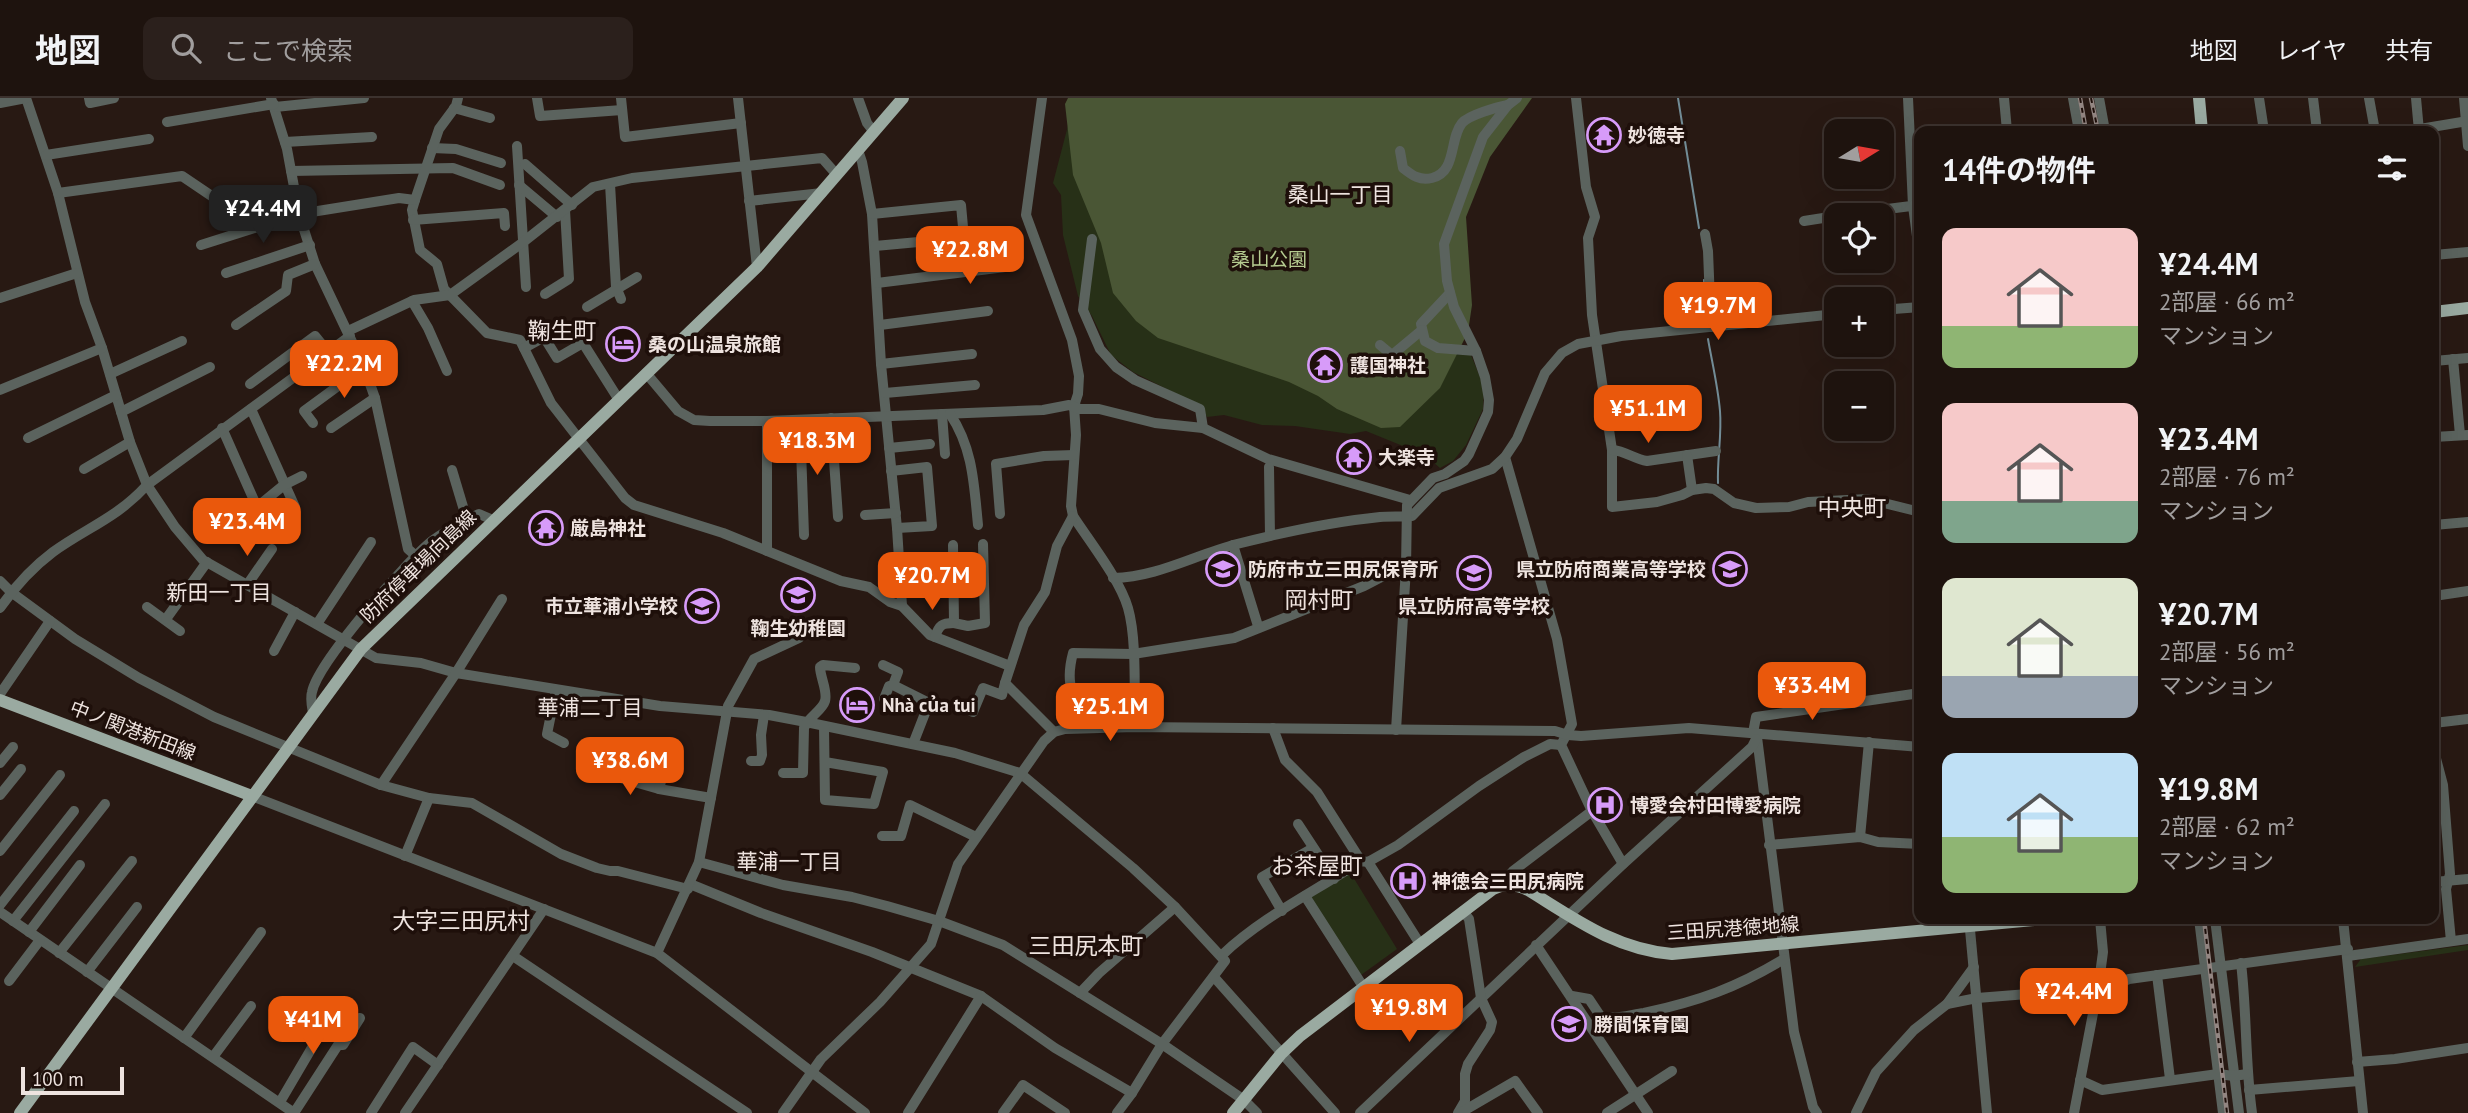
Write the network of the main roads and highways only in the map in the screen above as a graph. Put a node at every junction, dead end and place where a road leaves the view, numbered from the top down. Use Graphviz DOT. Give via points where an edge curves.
graph roads {
  1 [pos="903,98"];
  2 [pos="2199,98"];
  3 [pos="2202,126"];
  4 [pos="2468,308"];
  5 [pos="2439,311"];
  6 [pos="0,700"];
  7 [pos="251,796"];
  8 [pos="1954,924"];
  9 [pos="20,1113"];
  10 [pos="1233,1113"];
  1 -- 7 [label="main road, 防府停車場向島線" via="757,267 361,649"];
  2 -- 3 [label="main road"];
  4 -- 5 [label="main road"];
  6 -- 7 [label="main road, 中ノ関港新田線"];
  7 -- 9 [label="main road, 防府停車場向島線"];
  8 -- 10 [label="main road, 三田尻港徳地線" via="1700,953 1652,952 1622,944 1518,886 1501,885 1300,1036"];
}
